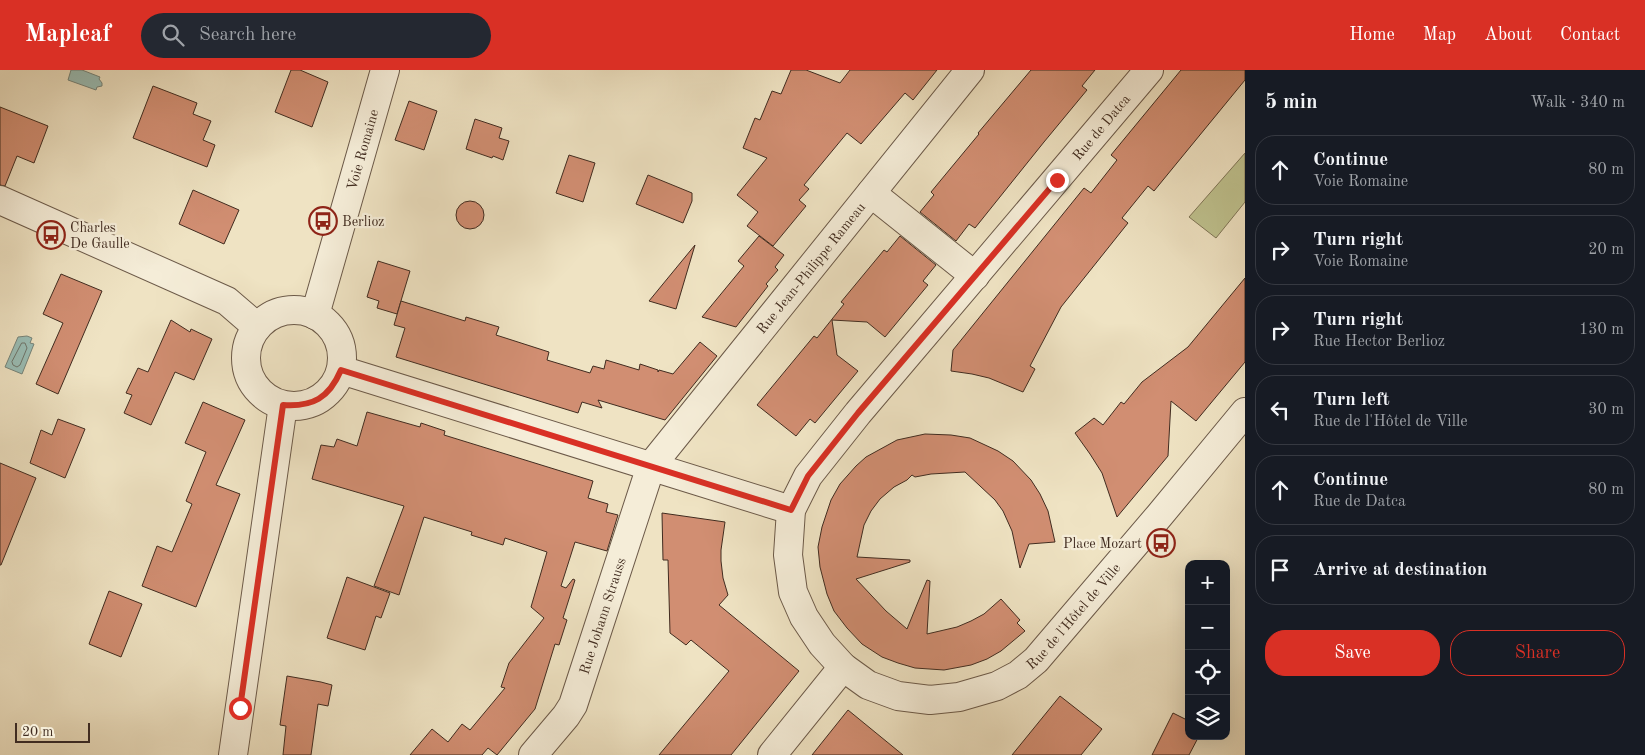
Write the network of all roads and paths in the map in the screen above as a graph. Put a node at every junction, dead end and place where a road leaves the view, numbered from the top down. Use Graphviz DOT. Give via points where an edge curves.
graph roads {
  1 [pos="385,70"];
  2 [pos="970,70"];
  3 [pos="1139,74"];
  4 [pos="871,193"];
  5 [pos="0,200"];
  6 [pos="975,276"];
  7 [pos="315,314"];
  8 [pos="257,326"];
  9 [pos="341,370"];
  10 [pos="283,405"];
  11 [pos="1245,412"];
  12 [pos="858,413"];
  13 [pos="651,466"];
  14 [pos="791,510"];
  15 [pos="844,667"];
  16 [pos="233,755"];
  17 [pos="533,755"];
  18 [pos="772,755"];
  1 -- 7 [label="street, Voie Romaine"];
  2 -- 4 [label="street, Rue Jean-Philippe Rameau"];
  3 -- 6 [label="street, Rue de Datca"];
  4 -- 6 [label="street"];
  4 -- 13 [label="street, Rue Jean-Philippe Rameau"];
  5 -- 8 [label="street" via="227,301"];
  6 -- 12 [label="street, Rue de Datca"];
  7 -- 8 [label="street" via="300,310 284,311"];
  7 -- 9 [label="street" via="338,337"];
  8 -- 10 [label="street" via="247,349 248,373 256,388 268,399"];
  9 -- 10 [label="street" via="325,395 298,406"];
  9 -- 13 [label="street"];
  10 -- 16 [label="street"];
  11 -- 15 [label="street, Rue de l'Hôtel de Ville" via="1067,625 1018,675 997,686 959,697 930,700 898,696 868,685"];
  12 -- 14 [label="street, Rue de l'Hôtel de Ville" via="808,476"];
  13 -- 14 [label="street"];
  13 -- 17 [label="street, Rue Johann Strauss" via="573,705"];
  14 -- 15 [label="street, Rue de l'Hôtel de Ville" via="788,555 793,592 804,617 822,644"];
  15 -- 18 [label="street"];
}
